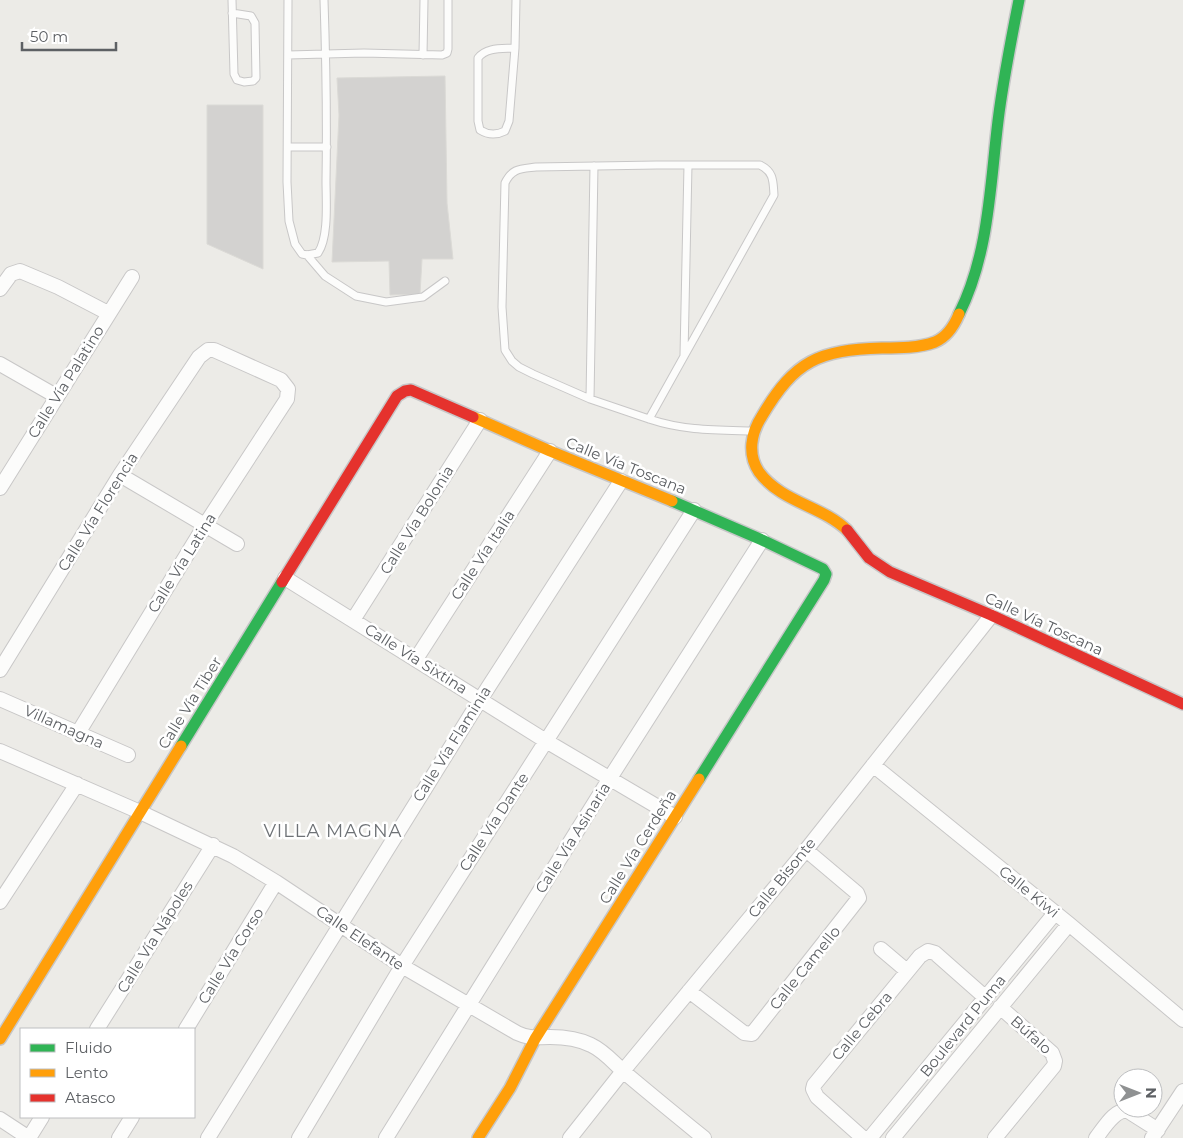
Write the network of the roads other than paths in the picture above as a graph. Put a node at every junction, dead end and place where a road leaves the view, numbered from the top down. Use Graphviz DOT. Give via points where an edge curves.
graph roads {
  1 [pos="232,0"];
  2 [pos="288,0"];
  3 [pos="324,0"];
  4 [pos="424,0"];
  5 [pos="448,0"];
  6 [pos="516,0"];
  7 [pos="1019,0"];
  8 [pos="232,13"];
  9 [pos="515,48"];
  10 [pos="326,54"];
  11 [pos="288,55"];
  12 [pos="424,55"];
  13 [pos="288,147"];
  14 [pos="327,147"];
  15 [pos="688,165"];
  16 [pos="594,166"];
  17 [pos="307,255"];
  18 [pos="132,277"];
  19 [pos="445,281"];
  20 [pos="0,290"];
  21 [pos="108,313"];
  22 [pos="684,356"];
  23 [pos="199,357"];
  24 [pos="0,364"];
  25 [pos="411,390"];
  26 [pos="56,396"];
  27 [pos="590,399"];
  28 [pos="649,419"];
  29 [pos="480,420"];
  30 [pos="754,431"];
  31 [pos="550,451"];
  32 [pos="120,474"];
  33 [pos="2,481"];
  34 [pos="621,481"];
  35 [pos="694,510"];
  36 [pos="205,525"];
  37 [pos="762,540"];
  38 [pos="237,544"];
  39 [pos="826,574"];
  40 [pos="285,578"];
  41 [pos="991,616"];
  42 [pos="353,620"];
  43 [pos="416,659"];
  44 [pos="0,670"];
  45 [pos="0,699"];
  46 [pos="480,700"];
  47 [pos="1183,704"];
  48 [pos="78,733"];
  49 [pos="546,741"];
  50 [pos="128,755"];
  51 [pos="2,757"];
  52 [pos="873,765"];
  53 [pos="610,778"];
  54 [pos="78,784"];
  55 [pos="140,812"];
  56 [pos="675,817"];
  57 [pos="213,845"];
  58 [pos="806,850"];
  59 [pos="276,882"];
  60 [pos="0,902"];
  61 [pos="1055,913"];
  62 [pos="340,924"];
  63 [pos="1069,924"];
  64 [pos="881,949"];
  65 [pos="402,966"];
  66 [pos="907,971"];
  67 [pos="689,991"];
  68 [pos="986,998"];
  69 [pos="468,1005"];
  70 [pos="1000,1007"];
  71 [pos="1183,1020"];
  72 [pos="98,1028"];
  73 [pos="187,1028"];
  74 [pos="0,1039"];
  75 [pos="535,1039"];
  76 [pos="623,1071"];
  77 [pos="1183,1091"];
  78 [pos="41,1118"];
  79 [pos="131,1118"];
  80 [pos="0,1119"];
  81 [pos="1155,1134"];
  82 [pos="29,1138"];
  83 [pos="119,1138"];
  84 [pos="208,1138"];
  85 [pos="299,1138"];
  86 [pos="386,1138"];
  87 [pos="478,1138"];
  88 [pos="570,1138"];
  89 [pos="704,1138"];
  90 [pos="863,1138"];
  91 [pos="870,1138"];
  92 [pos="893,1138"];
  93 [pos="995,1138"];
  94 [pos="1096,1138"];
  1 -- 8 [label="lane"];
  2 -- 11 [label="lane"];
  3 -- 10 [label="lane"];
  4 -- 12 [label="lane"];
  5 -- 12 [label="lane" via="447,53"];
  6 -- 9 [label="lane"];
  7 -- 30 [label="street" via="998,117 979,260 957,321 948,333 934,342 859,348 828,353 814,359 797,370 783,386"];
  8 -- 8 [label="lane" via="234,74 237,80 253,81 256,78 255,23 251,16"];
  9 -- 9 [label="lane" via="509,121 505,131 486,133 480,130 478,121 478,58 488,50"];
  10 -- 11 [label="lane"];
  10 -- 12 [label="lane"];
  10 -- 14 [label="lane"];
  11 -- 13 [label="lane"];
  13 -- 14 [label="lane"];
  13 -- 17 [label="lane" via="289,221 295,244 302,254"];
  14 -- 17 [label="lane" via="324,240 318,253"];
  15 -- 16 [label="lane"];
  15 -- 22 [label="lane"];
  15 -- 22 [label="lane" via="760,165 768,169 773,179 774,195"];
  16 -- 27 [label="lane"];
  16 -- 27 [label="lane" via="536,167 509,174 505,183 502,298 503,343 512,361"];
  17 -- 19 [label="lane" via="325,276 356,296 386,302 423,297"];
  18 -- 21 [label="street, Calle Vía Palatino"];
  20 -- 21 [label="street" via="11,274 20,271"];
  21 -- 26 [label="street, Calle Vía Palatino"];
  22 -- 28 [label="lane"];
  23 -- 32 [label="street, Calle Vía Florencia"];
  23 -- 36 [label="street, Calle Vía Latina" via="208,350 221,352 282,380 289,394"];
  24 -- 26 [label="street"];
  25 -- 29 [label="street, Calle Vía Toscana"];
  25 -- 40 [label="street, Calle Vía Tiber" via="397,396"];
  26 -- 33 [label="street, Calle Vía Palatino"];
  27 -- 28 [label="lane"];
  28 -- 30 [label="lane" via="679,428"];
  29 -- 31 [label="street, Calle Vía Toscana"];
  29 -- 42 [label="street, Calle Vía Bolonia"];
  30 -- 41 [label="street, Calle Vía Toscana" via="751,450 766,481 840,524 867,556 891,572"];
  31 -- 34 [label="street, Calle Vía Toscana"];
  31 -- 43 [label="street, Calle Vía Italia"];
  32 -- 36 [label="street"];
  32 -- 44 [label="street, Calle Vía Florencia"];
  34 -- 35 [label="street, Calle Vía Toscana"];
  34 -- 46 [label="street, Calle Vía Flaminia"];
  35 -- 37 [label="street, Calle Vía Toscana"];
  35 -- 49 [label="street, Calle Vía Dante"];
  36 -- 38 [label="street"];
  36 -- 48 [label="street, Calle Vía Latina"];
  37 -- 39 [label="street, Calle Vía Toscana" via="823,569"];
  37 -- 53 [label="street, Calle Vía Asinaria"];
  39 -- 56 [label="street, Calle Vía Cerdeña"];
  40 -- 42 [label="street, Calle Vía Sixtina"];
  40 -- 55 [label="street, Calle Vía Tiber"];
  41 -- 47 [label="street, Calle Vía Toscana"];
  41 -- 52 [label="street, Calle Bisonte"];
  42 -- 43 [label="street, Calle Vía Sixtina"];
  43 -- 46 [label="street, Calle Vía Sixtina"];
  45 -- 48 [label="street, Villamagna"];
  46 -- 49 [label="street, Calle Vía Sixtina"];
  46 -- 62 [label="street, Calle Vía Flaminia"];
  48 -- 50 [label="street, Villamagna"];
  49 -- 53 [label="street, Calle Vía Sixtina"];
  49 -- 65 [label="street, Calle Vía Dante"];
  51 -- 54 [label="street, Calle Elefante"];
  52 -- 58 [label="street, Calle Bisonte"];
  52 -- 61 [label="street, Calle Kiwi"];
  53 -- 56 [label="street, Calle Vía Sixtina"];
  53 -- 69 [label="street, Calle Vía Asinaria"];
  54 -- 55 [label="street, Calle Elefante"];
  54 -- 60 [label="street"];
  55 -- 57 [label="street, Calle Elefante"];
  55 -- 74 [label="street, Calle Vía Tiber"];
  56 -- 75 [label="street, Calle Vía Cerdeña"];
  57 -- 59 [label="street, Calle Elefante"];
  57 -- 72 [label="street, Calle Vía Nápoles"];
  58 -- 67 [label="street, Calle Bisonte"];
  58 -- 67 [label="street, Calle Camello" via="860,898 752,1034 744,1033"];
  59 -- 62 [label="street, Calle Elefante"];
  59 -- 73 [label="street, Calle Vía Corso"];
  61 -- 63 [label="street, Calle Kiwi"];
  61 -- 68 [label="street, Boulevard Puma"];
  62 -- 65 [label="street, Calle Elefante"];
  62 -- 84 [label="street, Calle Vía Flaminia"];
  63 -- 70 [label="street, Boulevard Puma"];
  63 -- 71 [label="street, Calle Kiwi"];
  64 -- 66 [label="street"];
  65 -- 69 [label="street, Calle Elefante"];
  65 -- 85 [label="street, Calle Vía Dante"];
  66 -- 68 [label="street, Calle Cebra" via="920,956 928,951 935,953"];
  66 -- 90 [label="street, Calle Cebra" via="814,1085 815,1094"];
  67 -- 76 [label="street, Calle Bisonte"];
  68 -- 91 [label="street, Boulevard Puma"];
  69 -- 75 [label="street, Calle Elefante" via="517,1033"];
  69 -- 86 [label="street, Calle Vía Asinaria"];
  70 -- 92 [label="street, Boulevard Puma"];
  70 -- 93 [label="street, Búfalo" via="1052,1053 1055,1061"];
  75 -- 76 [label="street, Calle Elefante" via="564,1038 592,1045"];
  75 -- 87 [label="street, Calle Vía Cerdeña" via="510,1088"];
  76 -- 88 [label="street, Calle Bisonte"];
  76 -- 89 [label="street, Calle Elefante"];
  77 -- 81 [label="street"];
  78 -- 82 [label="street"];
  79 -- 83 [label="street"];
  80 -- 82 [label="street"];
  81 -- 94 [label="street" via="1124,1110 1117,1113"];
}
